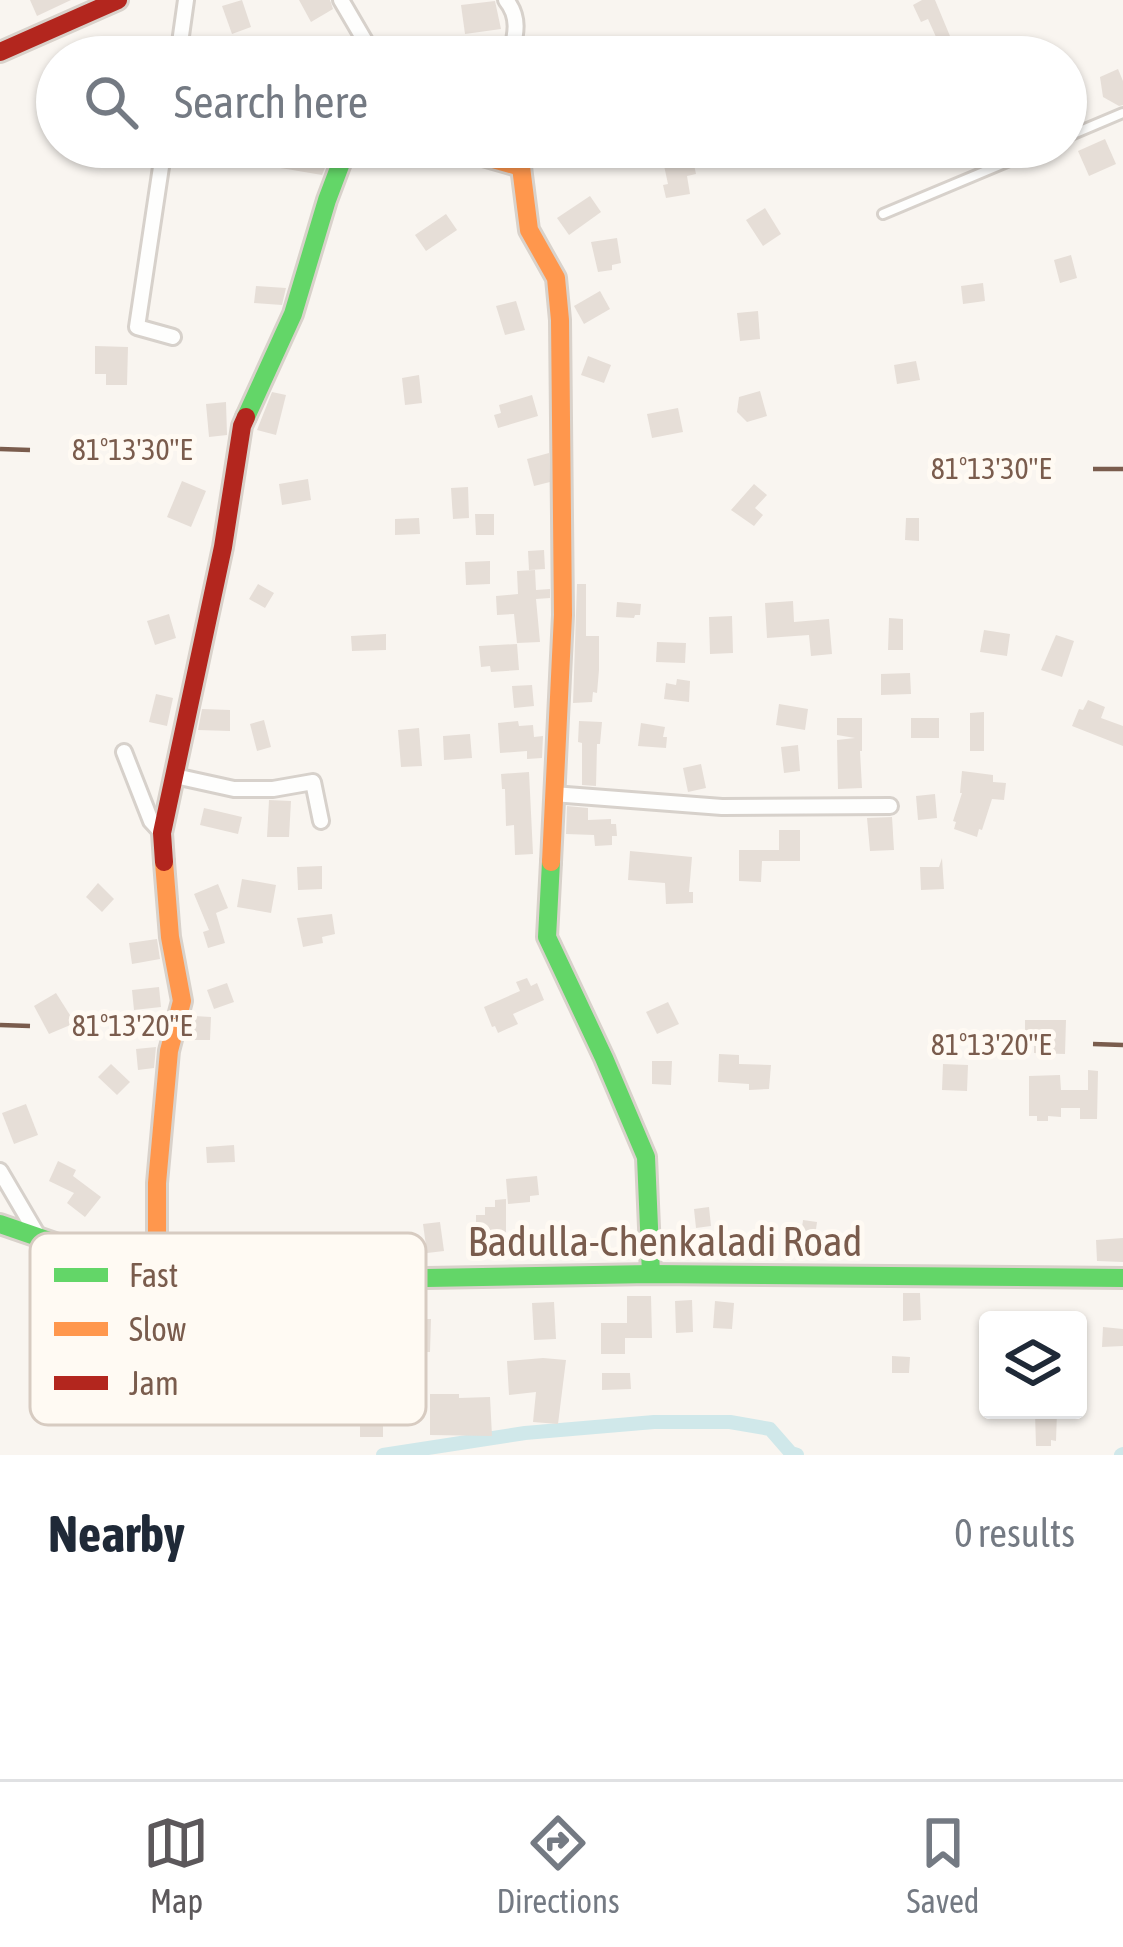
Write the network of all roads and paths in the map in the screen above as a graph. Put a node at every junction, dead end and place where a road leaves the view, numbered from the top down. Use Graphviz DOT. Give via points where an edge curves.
graph roads {
  1 [pos="118,0"];
  2 [pos="186,0"];
  3 [pos="341,0"];
  4 [pos="512,3"];
  5 [pos="36,36"];
  6 [pos="36,36"];
  7 [pos="181,36"];
  8 [pos="363,36"];
  9 [pos="515,36"];
  10 [pos="0,52"];
  11 [pos="1123,113"];
  12 [pos="1087,128"];
  13 [pos="161,168"];
  14 [pos="339,168"];
  15 [pos="521,168"];
  16 [pos="992,168"];
  17 [pos="884,214"];
  18 [pos="173,337"];
  19 [pos="124,752"];
  20 [pos="175,776"];
  21 [pos="553,794"];
  22 [pos="890,806"];
  23 [pos="321,821"];
  24 [pos="162,832"];
  25 [pos="0,1171"];
  26 [pos="0,1224"];
  27 [pos="36,1233"];
  28 [pos="158,1233"];
  29 [pos="30,1235"];
  30 [pos="651,1274"];
  31 [pos="426,1278"];
  32 [pos="1123,1278"];
  1 -- 5 [label="main road"];
  2 -- 7 [label="street"];
  3 -- 8 [label="street"];
  4 -- 9 [label="street"];
  6 -- 10 [label="main road"];
  11 -- 12 [label="lane"];
  13 -- 18 [label="street" via="137,327"];
  14 -- 20 [label="main road" via="293,314 242,426"];
  15 -- 21 [label="main road" via="529,230 556,278 563,594"];
  16 -- 17 [label="lane"];
  19 -- 24 [label="street"];
  20 -- 23 [label="street" via="234,789 313,782"];
  20 -- 24 [label="main road"];
  21 -- 22 [label="street" via="722,807"];
  21 -- 30 [label="main road" via="547,937 646,1157"];
  24 -- 28 [label="main road" via="182,1001 169,1051"];
  25 -- 27 [label="street"];
  26 -- 29 [label="main road, Badulla-Chenkaladi Road"];
  30 -- 31 [label="main road, Badulla-Chenkaladi Road"];
  30 -- 32 [label="main road, Badulla-Chenkaladi Road"];
}
